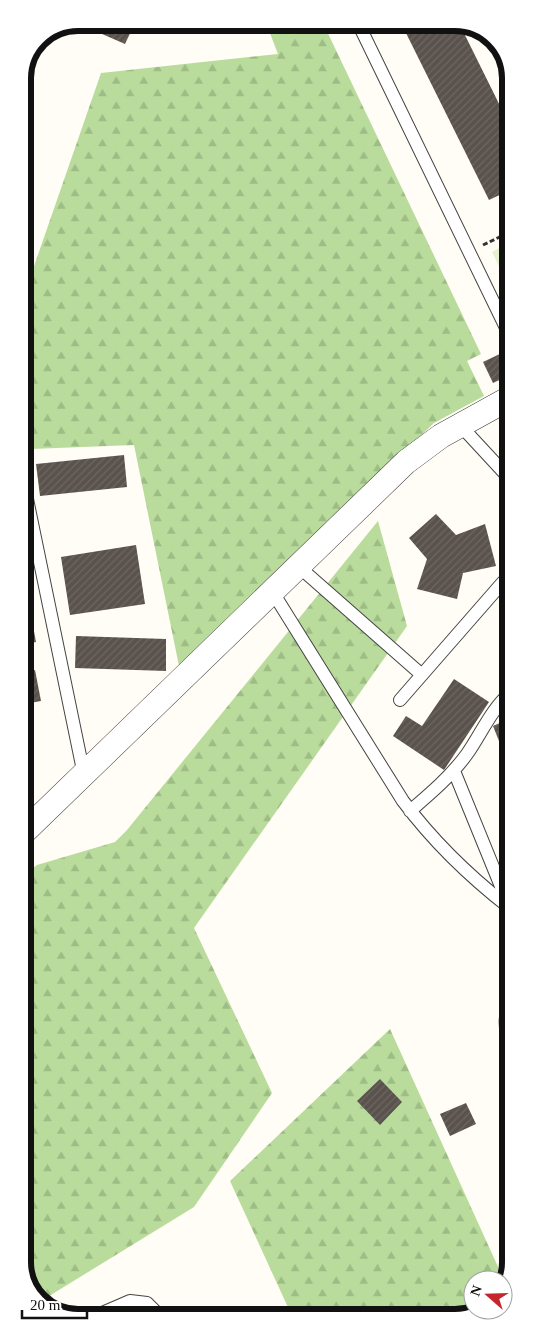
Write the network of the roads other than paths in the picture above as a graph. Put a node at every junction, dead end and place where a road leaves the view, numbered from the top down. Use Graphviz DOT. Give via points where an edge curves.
graph roads {
  1 [pos="362,31"];
  2 [pos="502,320"];
  3 [pos="502,402"];
  4 [pos="460,425"];
  5 [pos="502,470"];
  6 [pos="31,518"];
  7 [pos="298,566"];
  8 [pos="502,583"];
  9 [pos="272,591"];
  10 [pos="422,675"];
  11 [pos="400,700"];
  12 [pos="502,702"];
  13 [pos="454,771"];
  14 [pos="84,775"];
  15 [pos="410,811"];
  16 [pos="31,825"];
  17 [pos="502,888"];
  18 [pos="502,901"];
  19 [pos="112,1309"];
  20 [pos="153,1309"];
  1 -- 2 [label="lane"];
  3 -- 4 [label="street"];
  4 -- 5 [label="lane"];
  4 -- 7 [label="street" via="406,462"];
  6 -- 14 [label="lane"];
  7 -- 9 [label="street"];
  7 -- 10 [label="lane"];
  8 -- 10 [label="lane"];
  9 -- 14 [label="street"];
  9 -- 15 [label="lane"];
  10 -- 11 [label="lane"];
  12 -- 13 [label="lane"];
  13 -- 15 [label="lane"];
  13 -- 17 [label="lane"];
  14 -- 16 [label="street"];
  15 -- 18 [label="lane" via="471,876"];
  19 -- 20 [label="lane" via="130,1301 147,1303"];
}
